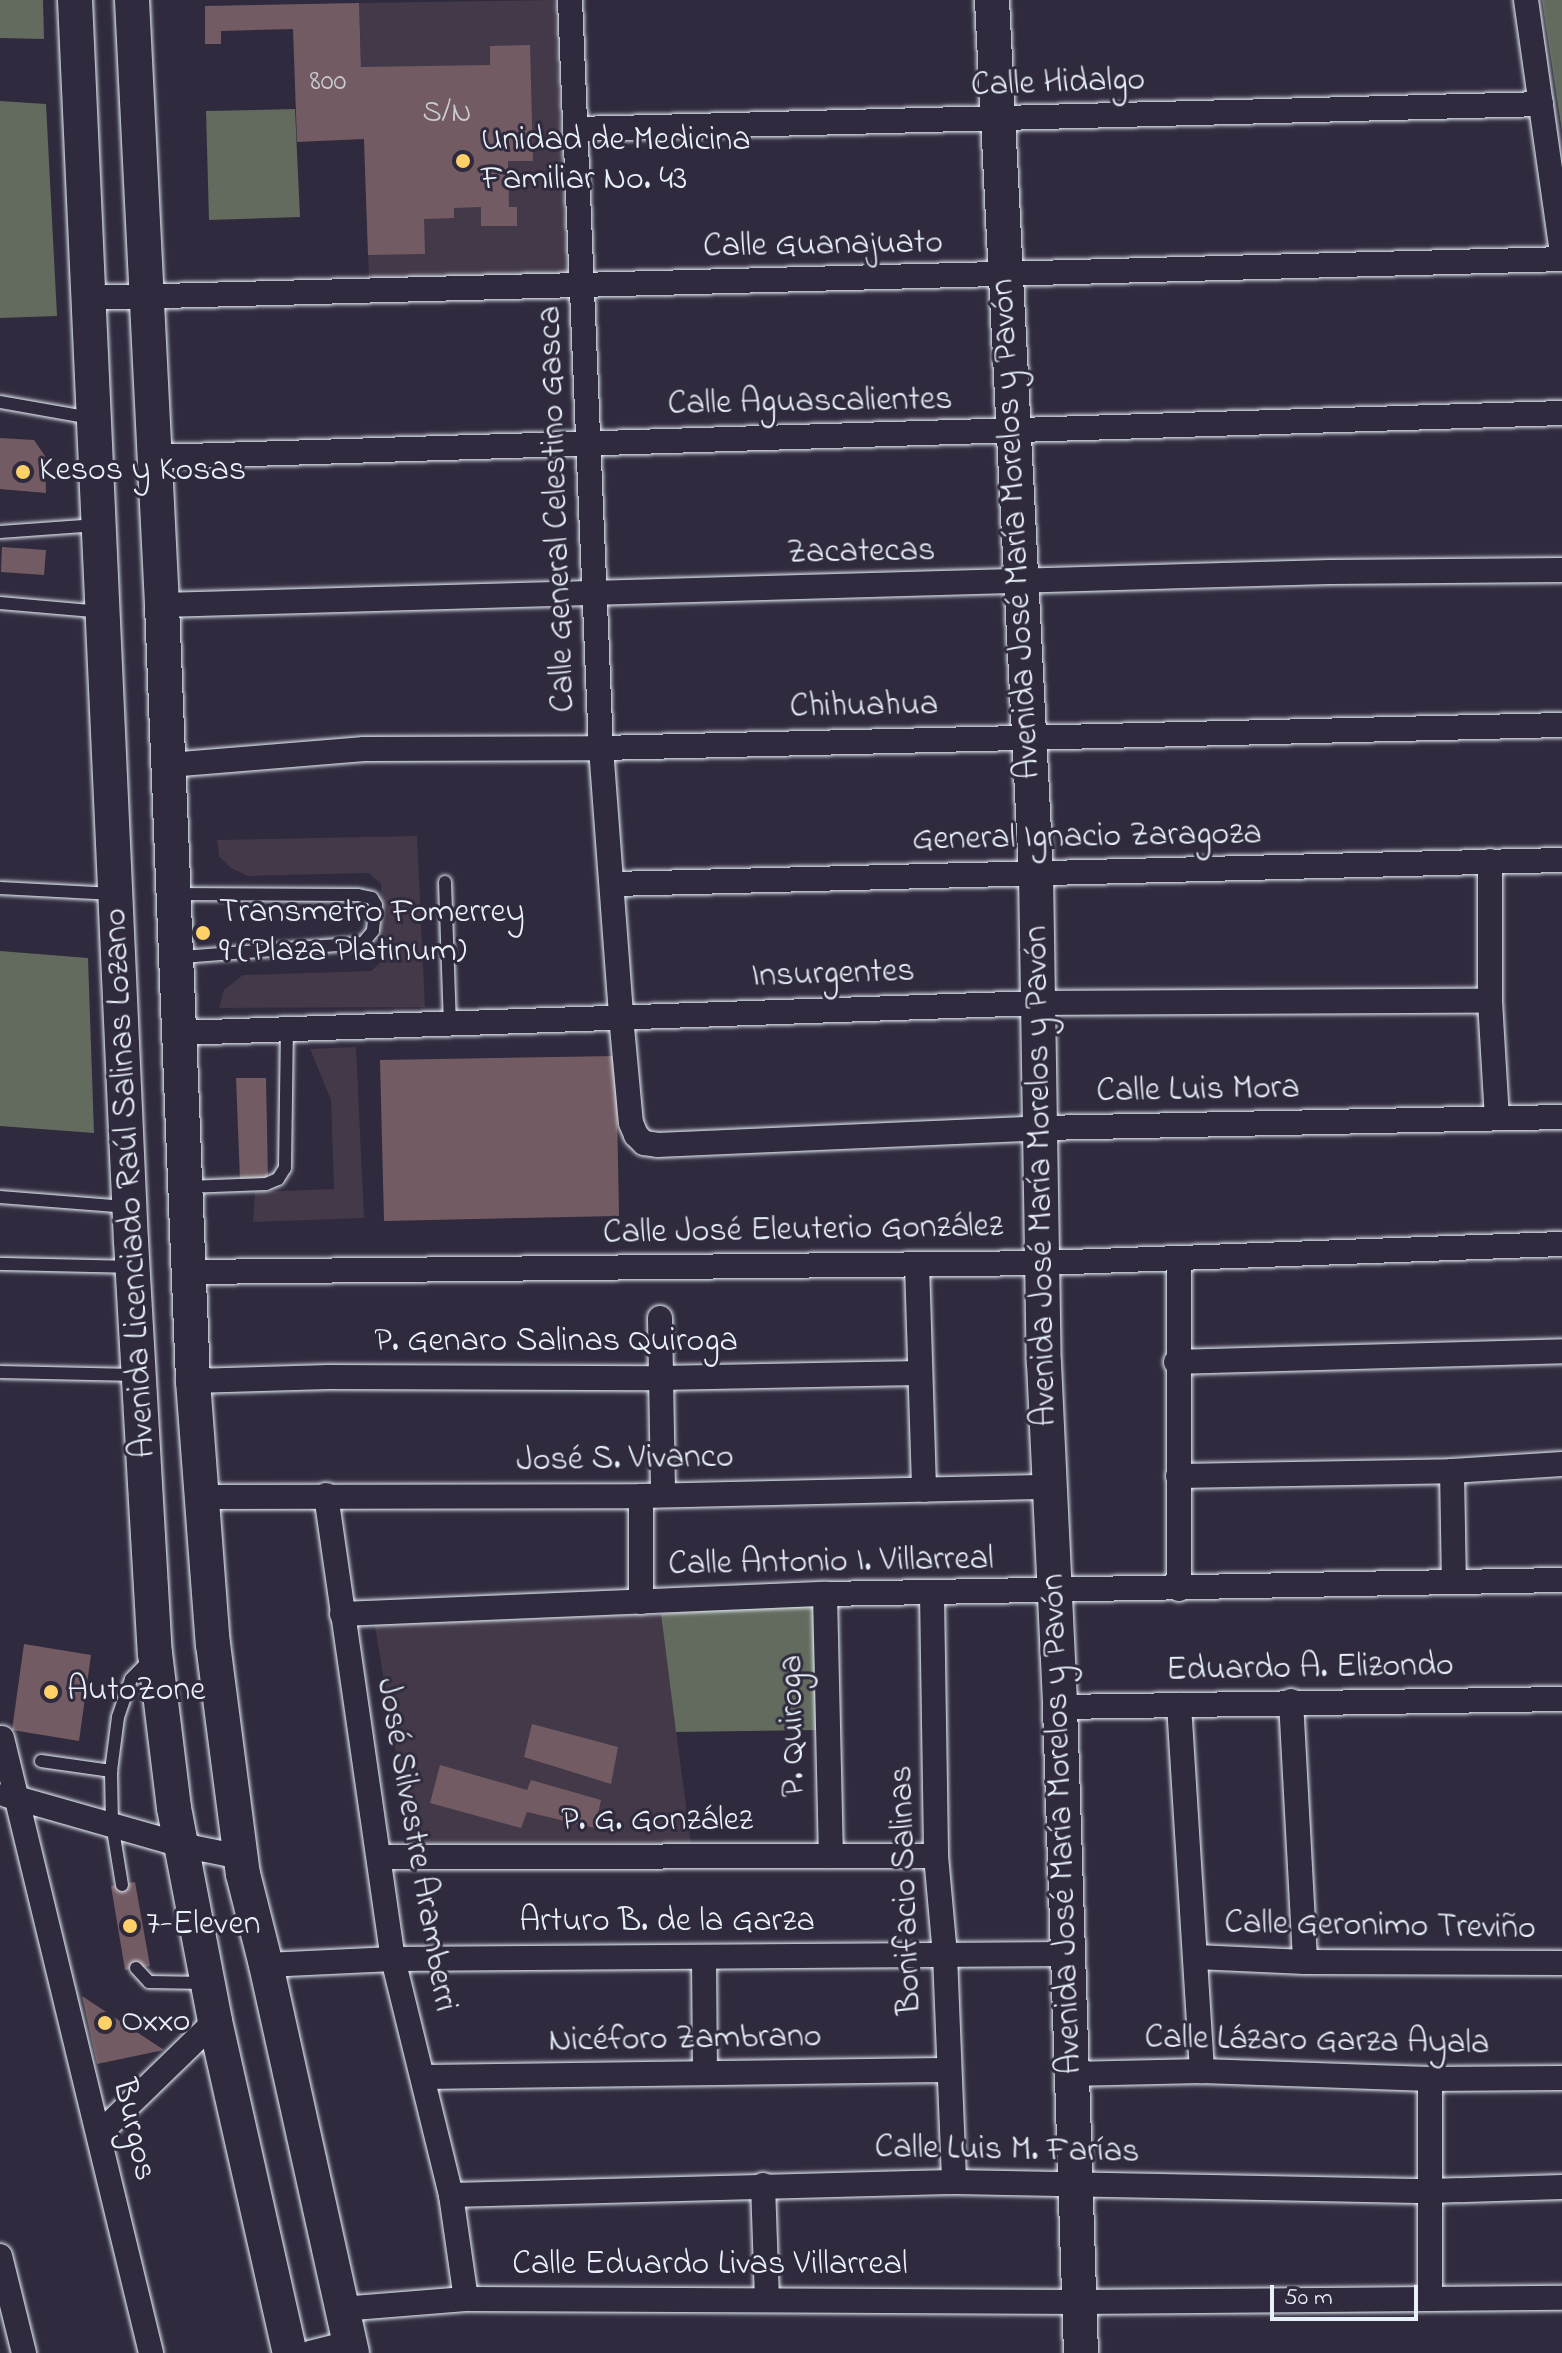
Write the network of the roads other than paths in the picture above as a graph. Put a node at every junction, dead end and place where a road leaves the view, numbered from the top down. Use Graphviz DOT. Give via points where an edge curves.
graph roads {
  1 [pos="75,0"];
  2 [pos="132,0"];
  3 [pos="570,0"];
  4 [pos="992,0"];
  5 [pos="1526,0"];
  6 [pos="1541,104"];
  7 [pos="997,120"];
  8 [pos="576,129"];
  9 [pos="1562,257"];
  10 [pos="1004,276"];
  11 [pos="584,286"];
  12 [pos="86,298"];
  13 [pos="148,299"];
  14 [pos="0,402"];
  15 [pos="1562,413"];
  16 [pos="93,418"];
  17 [pos="1012,433"];
  18 [pos="590,441"];
  19 [pos="155,457"];
  20 [pos="100,525"];
  21 [pos="0,532"];
  22 [pos="1562,570"];
  23 [pos="1020,583"];
  24 [pos="596,592"];
  25 [pos="0,603"];
  26 [pos="162,605"];
  27 [pos="105,612"];
  28 [pos="1562,725"];
  29 [pos="1027,737"];
  30 [pos="601,748"];
  31 [pos="169,765"];
  32 [pos="1562,860"];
  33 [pos="1490,861"];
  34 [pos="1036,873"];
  35 [pos="445,882"];
  36 [pos="613,884"];
  37 [pos="0,888"];
  38 [pos="117,894"];
  39 [pos="172,894"];
  40 [pos="176,957"];
  41 [pos="1490,1001"];
  42 [pos="1038,1003"];
  43 [pos="621,1016"];
  44 [pos="450,1023"];
  45 [pos="287,1031"];
  46 [pos="179,1033"];
  47 [pos="1562,1117"];
  48 [pos="1497,1118"];
  49 [pos="1042,1128"];
  50 [pos="644,1143"];
  51 [pos="184,1187"];
  52 [pos="0,1197"];
  53 [pos="130,1208"];
  54 [pos="1562,1244"];
  55 [pos="1179,1259"];
  56 [pos="1043,1263"];
  57 [pos="0,1264"];
  58 [pos="917,1264"];
  59 [pos="133,1267"];
  60 [pos="189,1272"];
  61 [pos="660,1318"];
  62 [pos="1562,1351"];
  63 [pos="1176,1362"];
  64 [pos="0,1372"];
  65 [pos="920,1373"];
  66 [pos="139,1375"];
  67 [pos="659,1378"];
  68 [pos="193,1381"];
  69 [pos="1562,1464"];
  70 [pos="1452,1471"];
  71 [pos="1178,1476"];
  72 [pos="1050,1487"];
  73 [pos="924,1490"];
  74 [pos="326,1495"];
  75 [pos="652,1496"];
  76 [pos="200,1497"];
  77 [pos="1562,1580"];
  78 [pos="1454,1581"];
  79 [pos="1179,1589"];
  80 [pos="1056,1592"];
  81 [pos="825,1594"];
  82 [pos="932,1595"];
  83 [pos="641,1602"];
  84 [pos="342,1614"];
  85 [pos="155,1653"];
  86 [pos="1562,1699"];
  87 [pos="1291,1701"];
  88 [pos="1179,1705"];
  89 [pos="1060,1707"];
  90 [pos="2,1738"];
  91 [pos="41,1761"];
  92 [pos="111,1771"];
  93 [pos="9,1795"];
  94 [pos="112,1824"];
  95 [pos="181,1845"];
  96 [pos="831,1856"];
  97 [pos="936,1856"];
  98 [pos="240,1857"];
  99 [pos="379,1857"];
  100 [pos="122,1885"];
  101 [pos="1067,1954"];
  102 [pos="945,1955"];
  103 [pos="1196,1957"];
  104 [pos="704,1958"];
  105 [pos="393,1959"];
  106 [pos="1305,1962"];
  107 [pos="1562,1963"];
  108 [pos="266,1965"];
  109 [pos="136,1968"];
  110 [pos="210,1982"];
  111 [pos="215,2021"];
  112 [pos="948,2070"];
  113 [pos="1202,2071"];
  114 [pos="705,2073"];
  115 [pos="1070,2074"];
  116 [pos="424,2077"];
  117 [pos="1562,2078"];
  118 [pos="1430,2079"];
  119 [pos="99,2134"];
  120 [pos="954,2182"];
  121 [pos="763,2185"];
  122 [pos="1077,2186"];
  123 [pos="1562,2187"];
  124 [pos="1430,2191"];
  125 [pos="451,2195"];
  126 [pos="0,2256"];
  127 [pos="1562,2298"];
  128 [pos="466,2299"];
  129 [pos="767,2299"];
  130 [pos="1430,2299"];
  131 [pos="1079,2302"];
  132 [pos="341,2309"];
  133 [pos="351,2348"];
  134 [pos="24,2353"];
  135 [pos="151,2353"];
  136 [pos="290,2353"];
  137 [pos="310,2353"];
  138 [pos="1081,2353"];
  1 -- 12 [label="main road, Avenida Licenciado Raúl Salinas Lozano"];
  2 -- 13 [label="main road, Avenida Licenciado Raúl Salinas Lozano"];
  3 -- 8 [label="street, Calle General Celestino Gasca"];
  4 -- 7 [label="main road, Avenida José María Morelos y Pavón"];
  5 -- 6 [label="street"];
  6 -- 7 [label="street, Calle Hidalgo"];
  6 -- 9 [label="street"];
  7 -- 8 [label="street, Calle Hidalgo"];
  7 -- 10 [label="main road, Avenida José María Morelos y Pavón"];
  8 -- 11 [label="street, Calle General Celestino Gasca"];
  9 -- 10 [label="street, Calle Guanajuato"];
  10 -- 11 [label="street, Calle Guanajuato"];
  10 -- 17 [label="main road, Avenida José María Morelos y Pavón"];
  11 -- 13 [label="street, Calle Guanajuato"];
  11 -- 18 [label="street, Calle General Celestino Gasca"];
  12 -- 13 [label="street, Calle Guanajuato"];
  12 -- 16 [label="main road, Avenida Licenciado Raúl Salinas Lozano"];
  13 -- 19 [label="main road, Avenida Licenciado Raúl Salinas Lozano"];
  14 -- 16 [label="lane"];
  15 -- 17 [label="street, Calle Aguascalientes"];
  16 -- 20 [label="main road, Avenida Licenciado Raúl Salinas Lozano"];
  17 -- 18 [label="street, Calle Aguascalientes"];
  17 -- 23 [label="main road, Avenida José María Morelos y Pavón"];
  18 -- 19 [label="street, Calle Aguascalientes"];
  18 -- 24 [label="street, Calle General Celestino Gasca"];
  19 -- 26 [label="main road, Avenida Licenciado Raúl Salinas Lozano"];
  20 -- 21 [label="lane"];
  20 -- 27 [label="main road, Avenida Licenciado Raúl Salinas Lozano"];
  22 -- 23 [label="street, Zacatecas"];
  23 -- 24 [label="street, Zacatecas"];
  23 -- 29 [label="main road, Avenida José María Morelos y Pavón"];
  24 -- 26 [label="street, Zacatecas"];
  24 -- 30 [label="street, Calle General Celestino Gasca"];
  25 -- 27 [label="lane"];
  26 -- 31 [label="main road, Avenida Licenciado Raúl Salinas Lozano"];
  27 -- 38 [label="main road, Avenida Licenciado Raúl Salinas Lozano"];
  28 -- 29 [label="street, Chihuahua"];
  29 -- 30 [label="street, Chihuahua"];
  29 -- 34 [label="main road, Avenida José María Morelos y Pavón"];
  30 -- 31 [label="street, Chihuahua" via="364,749"];
  30 -- 36 [label="street, Calle General Celestino Gasca"];
  31 -- 39 [label="main road, Avenida Licenciado Raúl Salinas Lozano"];
  32 -- 33 [label="street, General Ignacio Zaragoza"];
  33 -- 34 [label="street, General Ignacio Zaragoza"];
  33 -- 41 [label="street"];
  34 -- 36 [label="street, General Ignacio Zaragoza"];
  34 -- 42 [label="main road, Avenida José María Morelos y Pavón"];
  35 -- 44 [label="lane"];
  36 -- 43 [label="street, Calle General Celestino Gasca"];
  37 -- 38 [label="lane"];
  38 -- 53 [label="main road, Avenida Licenciado Raúl Salinas Lozano"];
  39 -- 40 [label="main road, Avenida Licenciado Raúl Salinas Lozano"];
  39 -- 40 [label="lane" via="358,895 372,898 376,905 373,931 363,943"];
  40 -- 46 [label="main road, Avenida Licenciado Raúl Salinas Lozano"];
  41 -- 42 [label="street, Insurgentes"];
  41 -- 48 [label="street"];
  42 -- 43 [label="street, Insurgentes"];
  42 -- 49 [label="main road, Avenida José María Morelos y Pavón"];
  43 -- 44 [label="street, Insurgentes"];
  43 -- 50 [label="street, Calle General Celestino Gasca" via="631,1123"];
  44 -- 45 [label="street, Insurgentes"];
  45 -- 46 [label="street, Insurgentes"];
  45 -- 51 [label="lane" via="287,1152 278,1179"];
  46 -- 51 [label="main road, Avenida Licenciado Raúl Salinas Lozano"];
  47 -- 48 [label="street, Calle Luis Mora"];
  48 -- 49 [label="street, Calle Luis Mora"];
  49 -- 50 [label="street, Calle Luis Mora"];
  49 -- 56 [label="main road, Avenida José María Morelos y Pavón"];
  51 -- 60 [label="main road, Avenida Licenciado Raúl Salinas Lozano"];
  52 -- 53 [label="lane"];
  53 -- 59 [label="main road, Avenida Licenciado Raúl Salinas Lozano"];
  54 -- 55 [label="street, Calle José Eleuterio González"];
  55 -- 56 [label="street, Calle José Eleuterio González"];
  55 -- 63 [label="street"];
  56 -- 58 [label="street, Calle José Eleuterio González"];
  56 -- 72 [label="main road, Avenida José María Morelos y Pavón"];
  57 -- 59 [label="lane"];
  58 -- 60 [label="street, Calle José Eleuterio González"];
  58 -- 65 [label="street"];
  59 -- 66 [label="main road, Avenida Licenciado Raúl Salinas Lozano"];
  60 -- 68 [label="main road, Avenida Licenciado Raúl Salinas Lozano"];
  61 -- 67 [label="street"];
  62 -- 63 [label="street"];
  63 -- 71 [label="street"];
  64 -- 66 [label="lane"];
  65 -- 67 [label="street, P. Genaro Salinas Quiroga"];
  65 -- 73 [label="street"];
  66 -- 85 [label="main road, Avenida Licenciado Raúl Salinas Lozano"];
  67 -- 68 [label="street, P. Genaro Salinas Quiroga"];
  67 -- 75 [label="street"];
  68 -- 76 [label="main road, Avenida Licenciado Raúl Salinas Lozano"];
  69 -- 70 [label="street"];
  70 -- 71 [label="street"];
  70 -- 78 [label="street"];
  71 -- 79 [label="street"];
  72 -- 73 [label="street, José S. Vivanco"];
  72 -- 80 [label="main road, Avenida José María Morelos y Pavón"];
  73 -- 75 [label="street, José S. Vivanco"];
  74 -- 75 [label="street, José S. Vivanco"];
  74 -- 76 [label="street, José S. Vivanco"];
  74 -- 84 [label="street, José Silvestre Aramberri"];
  75 -- 83 [label="street"];
  76 -- 98 [label="main road, Avenida Licenciado Raúl Salinas Lozano"];
  77 -- 78 [label="street, Calle Antonio I. Villarreal"];
  78 -- 79 [label="street, Calle Antonio I. Villarreal"];
  79 -- 80 [label="street, Calle Antonio I. Villarreal"];
  80 -- 82 [label="street, Calle Antonio I. Villarreal"];
  80 -- 89 [label="main road, Avenida José María Morelos y Pavón"];
  81 -- 82 [label="street, Calle Antonio I. Villarreal"];
  81 -- 83 [label="street, Calle Antonio I. Villarreal"];
  81 -- 96 [label="street, P. Quiroga"];
  82 -- 97 [label="street, Bonifacio Salinas"];
  83 -- 84 [label="street, Calle Antonio I. Villarreal"];
  84 -- 99 [label="street, José Silvestre Aramberri"];
  85 -- 92 [label="lane" via="124,1690"];
  85 -- 95 [label="main road, Avenida Licenciado Raúl Salinas Lozano"];
  86 -- 87 [label="street, Eduardo A. Elizondo"];
  87 -- 88 [label="street, Eduardo A. Elizondo"];
  87 -- 106 [label="street"];
  88 -- 89 [label="street, Eduardo A. Elizondo"];
  88 -- 103 [label="street"];
  89 -- 101 [label="main road, Avenida José María Morelos y Pavón"];
  90 -- 93 [label="street, Burgos"];
  91 -- 92 [label="lane"];
  92 -- 94 [label="lane"];
  93 -- 94 [label="street"];
  93 -- 119 [label="street, Burgos"];
  94 -- 95 [label="street"];
  94 -- 100 [label="lane"];
  95 -- 98 [label="street"];
  95 -- 110 [label="main road, Avenida Licenciado Raúl Salinas Lozano"];
  96 -- 97 [label="street, P. G. González"];
  96 -- 99 [label="street, P. G. González"];
  97 -- 102 [label="street, Bonifacio Salinas"];
  98 -- 108 [label="main road, Avenida Licenciado Raúl Salinas Lozano"];
  99 -- 105 [label="street, José Silvestre Aramberri"];
  101 -- 102 [label="street, Arturo B. de la Garza"];
  101 -- 115 [label="main road, Avenida José María Morelos y Pavón"];
  102 -- 104 [label="street, Arturo B. de la Garza"];
  102 -- 112 [label="street, Bonifacio Salinas"];
  103 -- 106 [label="street, Calle Geronimo Treviño"];
  103 -- 113 [label="street"];
  104 -- 105 [label="street, Arturo B. de la Garza"];
  104 -- 114 [label="street"];
  105 -- 108 [label="street, Arturo B. de la Garza"];
  105 -- 116 [label="street, José Silvestre Aramberri"];
  106 -- 107 [label="street, Calle Geronimo Treviño"];
  108 -- 132 [label="main road, Avenida Licenciado Raúl Salinas Lozano"];
  109 -- 110 [label="lane" via="149,1982"];
  110 -- 111 [label="main road, Avenida Licenciado Raúl Salinas Lozano"];
  111 -- 119 [label="street"];
  111 -- 136 [label="main road, Avenida Licenciado Raúl Salinas Lozano"];
  112 -- 114 [label="street, Nicéforo Zambrano"];
  112 -- 120 [label="street, Bonifacio Salinas"];
  113 -- 115 [label="street, Calle Lázaro Garza Ayala"];
  113 -- 118 [label="street, Calle Lázaro Garza Ayala"];
  114 -- 116 [label="street, Nicéforo Zambrano"];
  115 -- 122 [label="main road, Avenida José María Morelos y Pavón"];
  116 -- 125 [label="street, José Silvestre Aramberri"];
  117 -- 118 [label="street, Calle Lázaro Garza Ayala"];
  118 -- 124 [label="street"];
  119 -- 135 [label="street, Burgos"];
  120 -- 121 [label="street, Calle Luis M. Farías"];
  120 -- 122 [label="street, Calle Luis M. Farías"];
  121 -- 125 [label="street, Calle Luis M. Farías"];
  121 -- 129 [label="street"];
  122 -- 124 [label="street, Calle Luis M. Farías"];
  122 -- 131 [label="main road, Avenida José María Morelos y Pavón"];
  123 -- 124 [label="street, Calle Luis M. Farías"];
  124 -- 130 [label="street"];
  125 -- 128 [label="street, José Silvestre Aramberri"];
  126 -- 134 [label="street"];
  127 -- 130 [label="street, Calle Eduardo Livas Villarreal"];
  128 -- 129 [label="street, Calle Eduardo Livas Villarreal"];
  128 -- 132 [label="street, Calle Eduardo Livas Villarreal"];
  129 -- 131 [label="street, Calle Eduardo Livas Villarreal"];
  130 -- 131 [label="street, Calle Eduardo Livas Villarreal"];
  131 -- 138 [label="main road, Avenida José María Morelos y Pavón"];
  132 -- 133 [label="main road, Avenida Licenciado Raúl Salinas Lozano"];
  133 -- 137 [label="street"];
}
